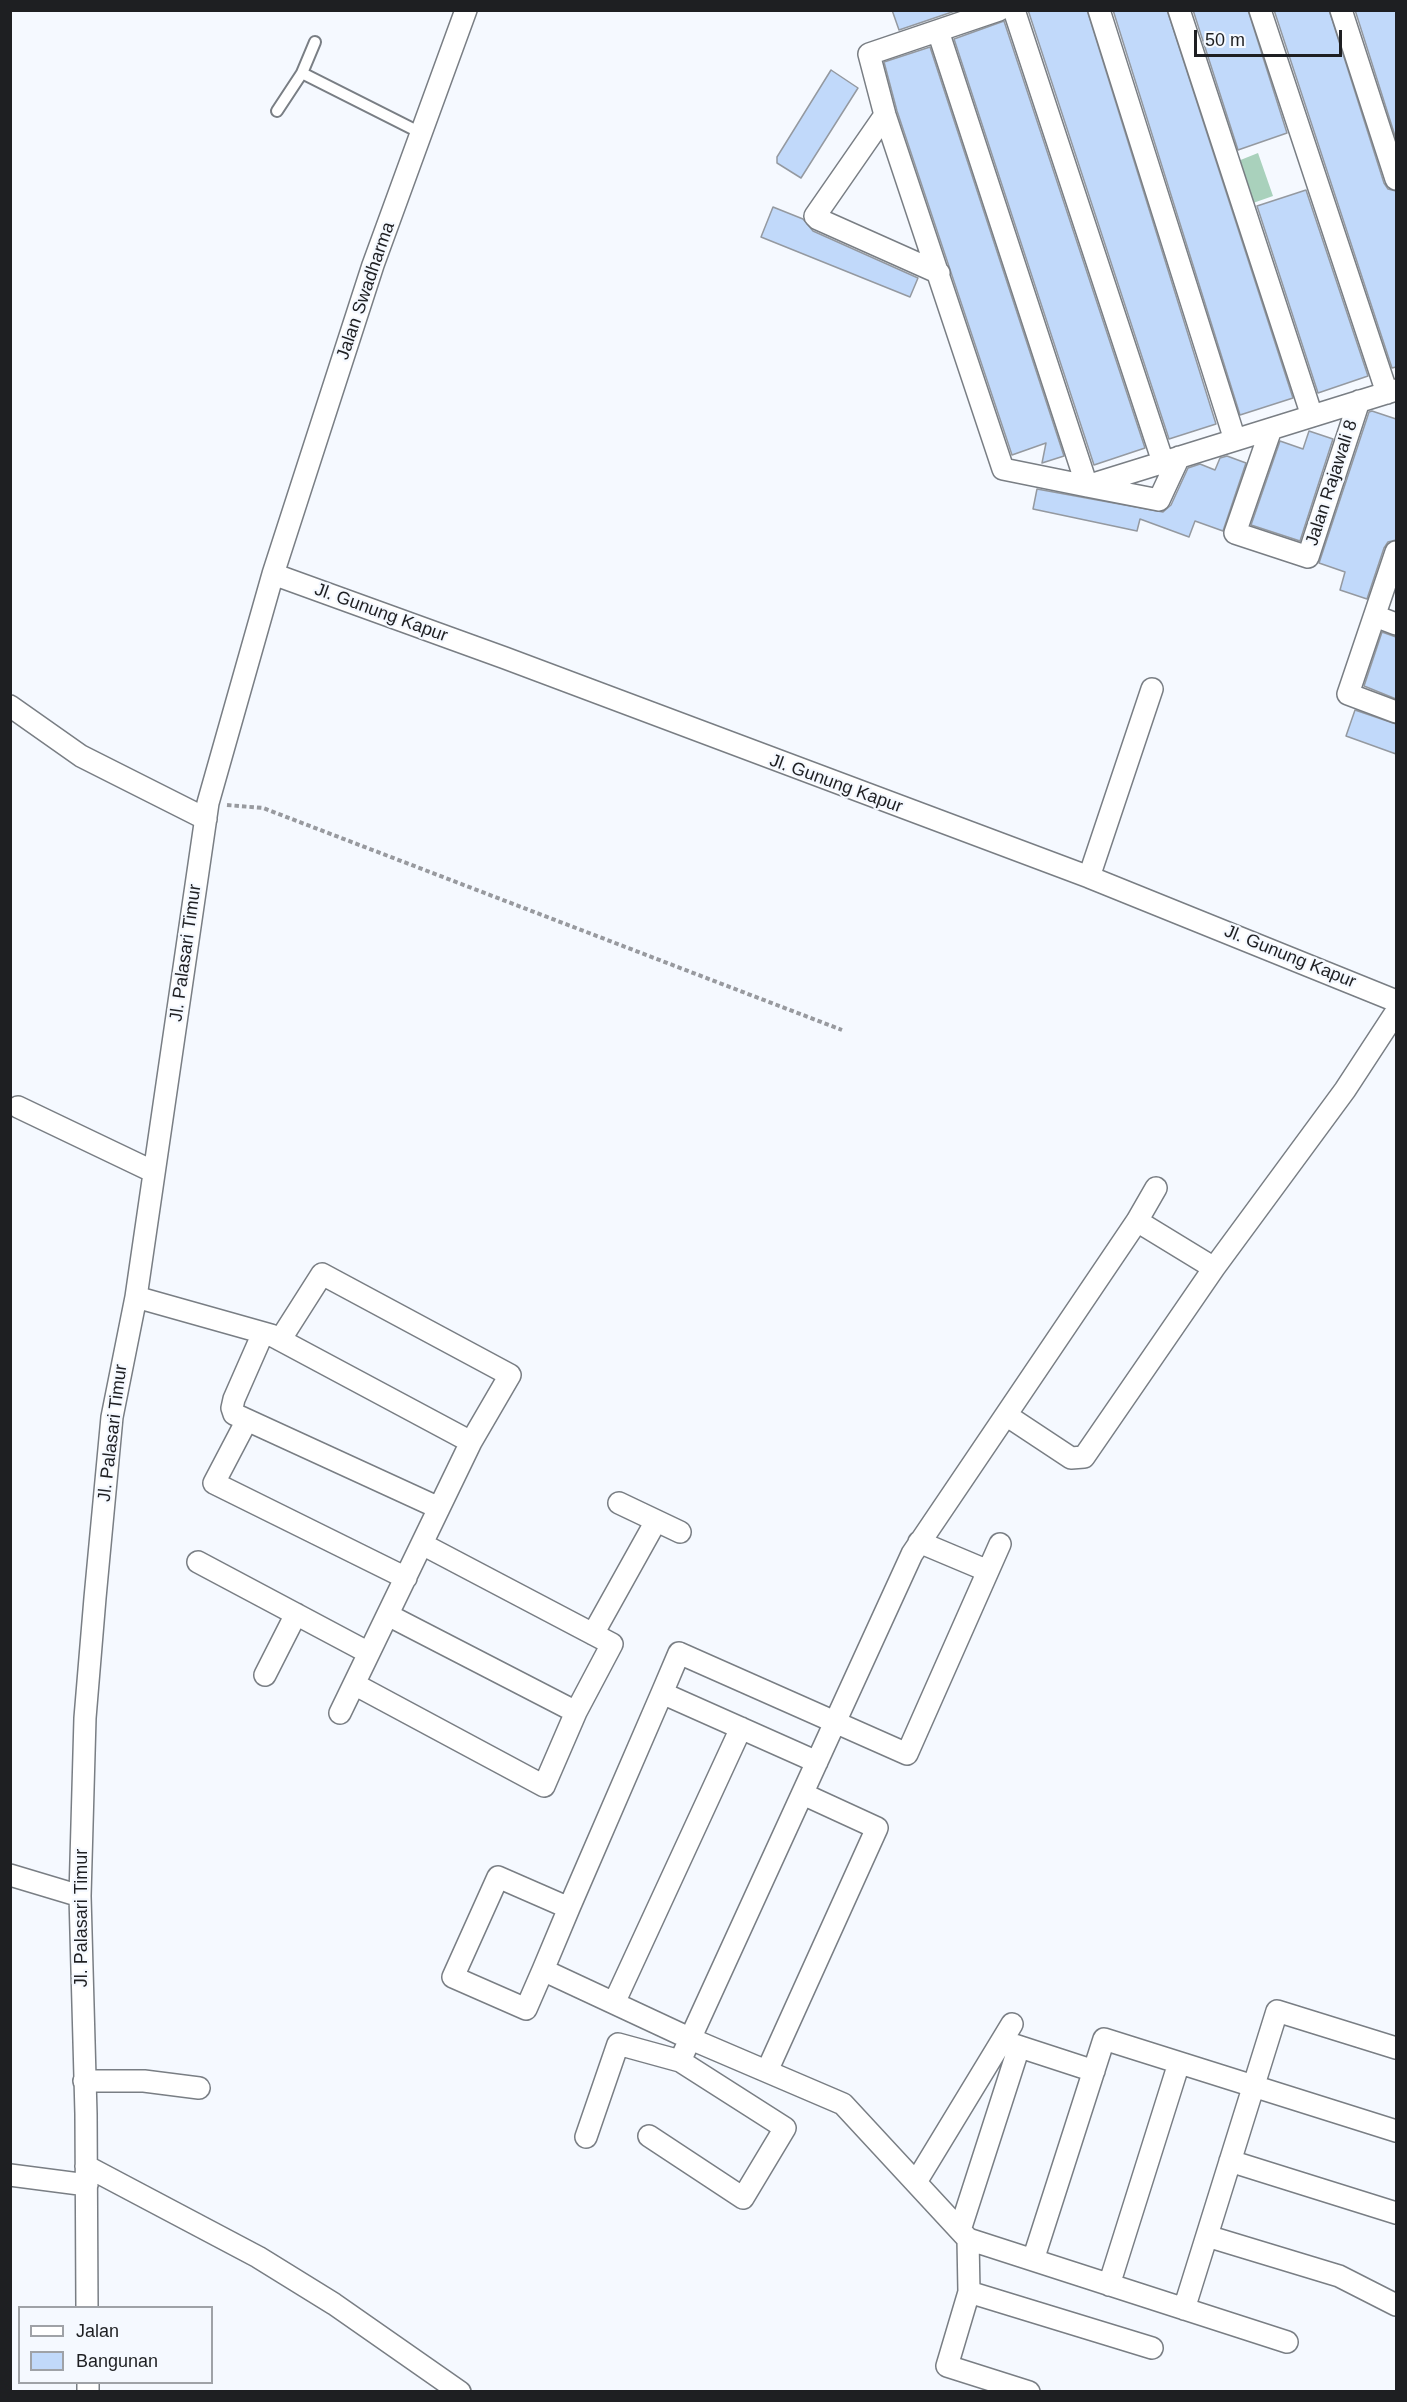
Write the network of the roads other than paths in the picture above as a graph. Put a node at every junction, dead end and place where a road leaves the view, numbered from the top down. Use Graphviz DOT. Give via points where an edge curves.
graph roads {
  1 [pos="466,10"];
  2 [pos="1014,10"];
  3 [pos="1099,10"];
  4 [pos="1179,10"];
  5 [pos="1260,10"];
  6 [pos="1341,10"];
  7 [pos="988,12"];
  8 [pos="938,31"];
  9 [pos="315,42"];
  10 [pos="302,74"];
  11 [pos="277,111"];
  12 [pos="885,115"];
  13 [pos="421,133"];
  14 [pos="1396,179"];
  15 [pos="939,273"];
  16 [pos="1392,391"];
  17 [pos="1359,401"];
  18 [pos="1312,416"];
  19 [pos="1271,429"];
  20 [pos="1235,440"];
  21 [pos="1171,460"];
  22 [pos="1088,486"];
  23 [pos="1396,552"];
  24 [pos="273,574"];
  25 [pos="1375,616"];
  26 [pos="1396,624"];
  27 [pos="1152,689"];
  28 [pos="10,706"];
  29 [pos="1396,712"];
  30 [pos="207,811"];
  31 [pos="1089,877"];
  32 [pos="1396,1001"];
  33 [pos="1396,1012"];
  34 [pos="18,1107"];
  35 [pos="154,1172"];
  36 [pos="1156,1188"];
  37 [pos="1137,1221"];
  38 [pos="1214,1268"];
  39 [pos="136,1297"];
  40 [pos="272,1336"];
  41 [pos="1006,1415"];
  42 [pos="247,1420"];
  43 [pos="471,1442"];
  44 [pos="620,1503"];
  45 [pos="439,1508"];
  46 [pos="656,1521"];
  47 [pos="680,1532"];
  48 [pos="919,1542"];
  49 [pos="422,1544"];
  50 [pos="1000,1544"];
  51 [pos="198,1562"];
  52 [pos="988,1571"];
  53 [pos="406,1578"];
  54 [pos="296,1614"];
  55 [pos="388,1615"];
  56 [pos="593,1634"];
  57 [pos="369,1653"];
  58 [pos="265,1675"];
  59 [pos="354,1684"];
  60 [pos="662,1693"];
  61 [pos="576,1712"];
  62 [pos="340,1713"];
  63 [pos="835,1723"];
  64 [pos="741,1728"];
  65 [pos="817,1762"];
  66 [pos="803,1794"];
  67 [pos="10,1875"];
  68 [pos="80,1896"];
  69 [pos="569,1908"];
  70 [pos="543,1970"];
  71 [pos="614,2003"];
  72 [pos="1011,2037"];
  73 [pos="691,2038"];
  74 [pos="1396,2048"];
  75 [pos="680,2061"];
  76 [pos="1179,2063"];
  77 [pos="767,2071"];
  78 [pos="1094,2071"];
  79 [pos="84,2081"];
  80 [pos="1254,2086"];
  81 [pos="199,2088"];
  82 [pos="1396,2131"];
  83 [pos="649,2136"];
  84 [pos="586,2137"];
  85 [pos="1230,2161"];
  86 [pos="10,2175"];
  87 [pos="86,2176"];
  88 [pos="916,2182"];
  89 [pos="1396,2213"];
  90 [pos="964,2234"];
  91 [pos="1207,2236"];
  92 [pos="1033,2260"];
  93 [pos="1109,2285"];
  94 [pos="969,2292"];
  95 [pos="1396,2301"];
  96 [pos="87,2306"];
  97 [pos="1184,2309"];
  98 [pos="1287,2342"];
  99 [pos="1152,2348"];
  100 [pos="460,2391"];
  101 [pos="1029,2391"];
  1 -- 13 [label="street, Jalan Swadharma"];
  2 -- 21 [label="street"];
  3 -- 20 [label="street"];
  4 -- 18 [label="street"];
  5 -- 16 [label="street"];
  6 -- 14 [label="street"];
  7 -- 8 [label="street"];
  8 -- 12 [label="street" via="869,54"];
  8 -- 22 [label="street"];
  9 -- 10 [label="lane"];
  10 -- 11 [label="lane"];
  10 -- 13 [label="lane"];
  12 -- 15 [label="street"];
  12 -- 15 [label="street" via="815,216"];
  13 -- 24 [label="street, Jalan Swadharma"];
  15 -- 22 [label="street" via="1003,469"];
  16 -- 17 [label="street"];
  17 -- 18 [label="street"];
  17 -- 19 [label="street, Jalan Rajawali 8" via="1308,557 1235,533"];
  18 -- 19 [label="street"];
  19 -- 20 [label="street"];
  20 -- 21 [label="street"];
  21 -- 22 [label="street"];
  21 -- 22 [label="street" via="1159,500"];
  23 -- 25 [label="street"];
  24 -- 30 [label="street, Jl. Palasari Timur"];
  24 -- 31 [label="street, Jl. Gunung Kapur"];
  25 -- 26 [label="street"];
  25 -- 29 [label="street" via="1348,694"];
  27 -- 31 [label="street"];
  28 -- 30 [label="street" via="81,756"];
  30 -- 35 [label="street, Jl. Palasari Timur"];
  31 -- 32 [label="street, Jl. Gunung Kapur"];
  33 -- 38 [label="street" via="1345,1090"];
  34 -- 35 [label="street"];
  35 -- 39 [label="street, Jl. Palasari Timur"];
  36 -- 37 [label="street"];
  37 -- 38 [label="street"];
  37 -- 41 [label="street"];
  38 -- 41 [label="street" via="1084,1457 1071,1458"];
  39 -- 40 [label="street"];
  39 -- 68 [label="street, Jl. Palasari Timur" via="114,1407 104,1487 85,1718"];
  40 -- 42 [label="street" via="232,1408 234,1414"];
  40 -- 43 [label="street"];
  40 -- 43 [label="street" via="322,1274 510,1375"];
  41 -- 48 [label="street"];
  42 -- 45 [label="street"];
  42 -- 53 [label="street" via="214,1483"];
  43 -- 45 [label="street"];
  44 -- 46 [label="street"];
  45 -- 49 [label="street"];
  46 -- 47 [label="street"];
  46 -- 56 [label="street"];
  48 -- 52 [label="street"];
  48 -- 63 [label="street"];
  49 -- 53 [label="street"];
  49 -- 56 [label="street"];
  50 -- 52 [label="street"];
  51 -- 54 [label="street"];
  52 -- 63 [label="street" via="907,1754"];
  53 -- 55 [label="street"];
  54 -- 57 [label="street"];
  54 -- 58 [label="street"];
  55 -- 57 [label="street"];
  55 -- 61 [label="street"];
  56 -- 61 [label="street" via="612,1644"];
  57 -- 59 [label="street"];
  59 -- 61 [label="street" via="544,1786"];
  59 -- 62 [label="street"];
  60 -- 63 [label="street" via="679,1653"];
  60 -- 64 [label="street"];
  60 -- 69 [label="street"];
  63 -- 65 [label="street"];
  64 -- 65 [label="street"];
  64 -- 71 [label="street"];
  65 -- 66 [label="street"];
  66 -- 73 [label="street"];
  66 -- 77 [label="street" via="877,1828"];
  67 -- 68 [label="street"];
  68 -- 79 [label="street, Jl. Palasari Timur"];
  69 -- 70 [label="street"];
  69 -- 70 [label="street" via="498,1877 453,1977 526,2009"];
  70 -- 71 [label="street"];
  71 -- 73 [label="street"];
  72 -- 78 [label="street"];
  72 -- 88 [label="street"];
  72 -- 90 [label="street"];
  73 -- 75 [label="street"];
  73 -- 77 [label="street"];
  74 -- 80 [label="street" via="1277,2011"];
  75 -- 83 [label="street" via="785,2128 743,2198"];
  75 -- 84 [label="street" via="618,2044"];
  76 -- 78 [label="street" via="1104,2039"];
  76 -- 80 [label="street"];
  76 -- 93 [label="street"];
  77 -- 88 [label="street" via="843,2104"];
  78 -- 92 [label="street"];
  79 -- 81 [label="street" via="144,2081"];
  79 -- 87 [label="street, Jl. Palasari Timur"];
  80 -- 82 [label="street"];
  80 -- 85 [label="street"];
  85 -- 89 [label="street"];
  85 -- 91 [label="street"];
  86 -- 87 [label="street"];
  87 -- 96 [label="street, Jl. Palasari Timur"];
  87 -- 100 [label="street" via="258,2258 334,2304"];
  88 -- 90 [label="street"];
  90 -- 92 [label="street"];
  90 -- 94 [label="street"];
  91 -- 95 [label="street" via="1339,2276"];
  91 -- 97 [label="street"];
  92 -- 93 [label="street"];
  93 -- 97 [label="street"];
  94 -- 99 [label="street"];
  94 -- 101 [label="street" via="947,2366"];
  97 -- 98 [label="street"];
}
